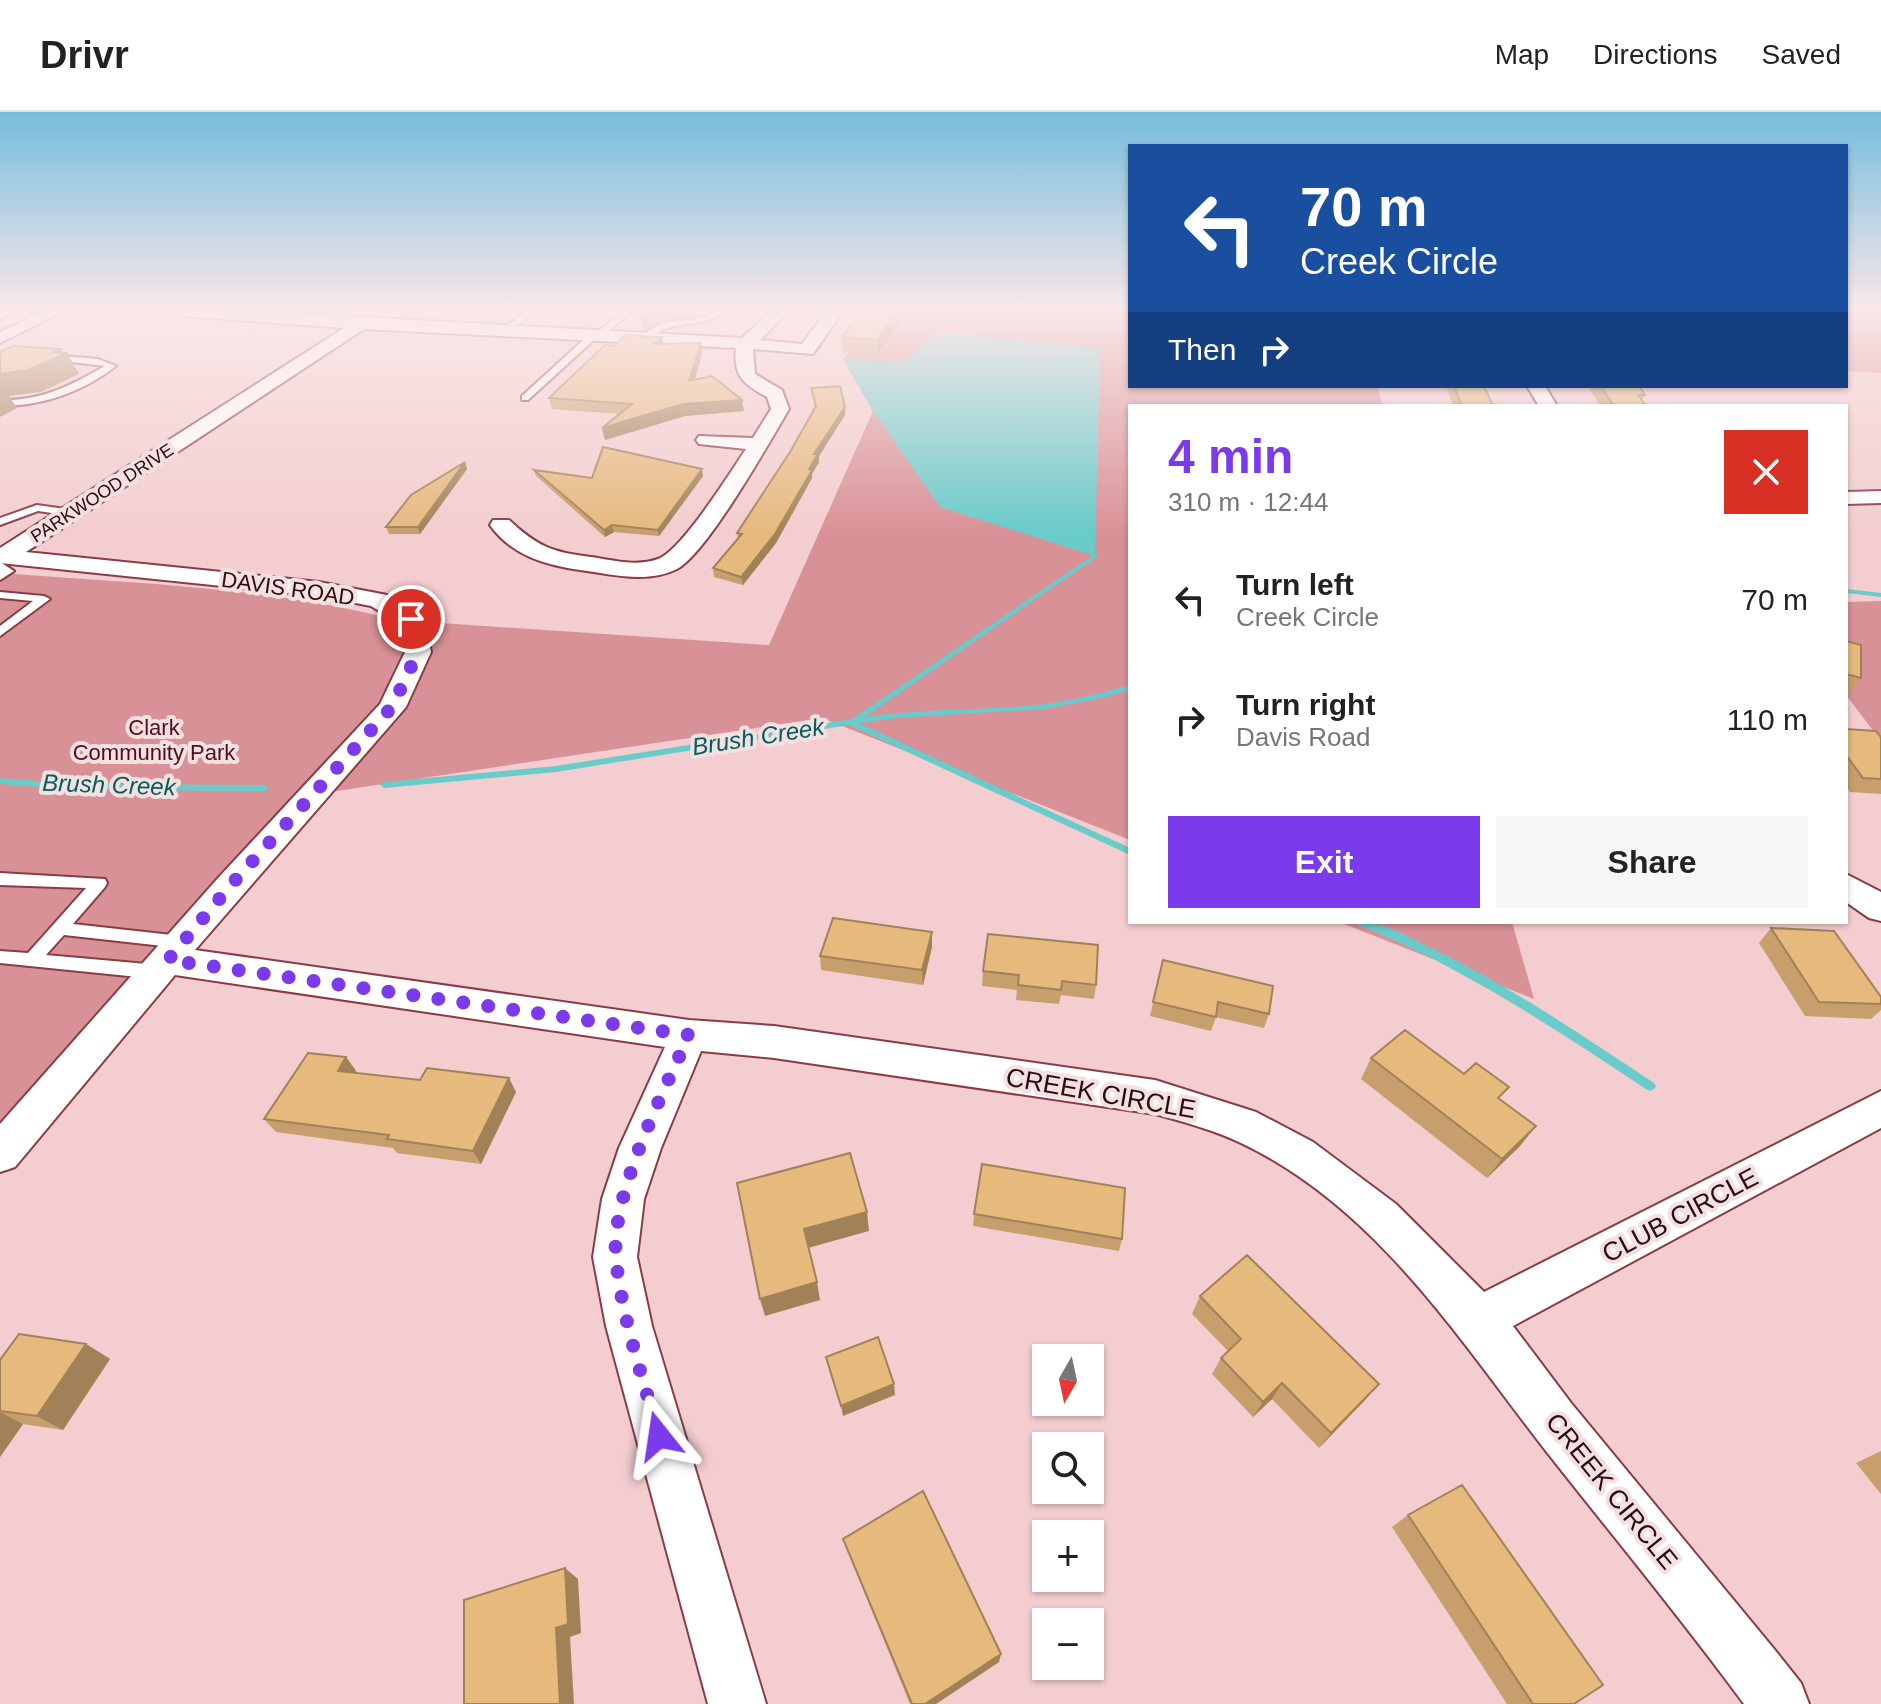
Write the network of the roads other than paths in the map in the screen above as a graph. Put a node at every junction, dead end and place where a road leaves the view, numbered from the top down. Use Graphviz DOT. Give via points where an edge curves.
graph roads {
  1 [pos="76,385"];
  2 [pos="267,385"];
  3 [pos="540,385"];
  4 [pos="758,385"];
  5 [pos="525,398"];
  6 [pos="0,403"];
  7 [pos="706,440"];
  8 [pos="758,444"];
  9 [pos="1881,497"];
  10 [pos="1848,498"];
  11 [pos="72,513"];
  12 [pos="0,522"];
  13 [pos="501,525"];
  14 [pos="1,564"];
  15 [pos="0,595"];
  16 [pos="0,632"];
  17 [pos="0,879"];
  18 [pos="1848,887"];
  19 [pos="1881,909"];
  20 [pos="60,929"];
  21 [pos="0,957"];
  22 [pos="170,958"];
  23 [pos="32,960"];
  24 [pos="689,1035"];
  25 [pos="1881,1108"];
  26 [pos="0,1154"];
  27 [pos="1477,1320"];
  28 [pos="737,1704"];
  29 [pos="1780,1704"];
  1 -- 6 [label="lane" via="26,405"];
  2 -- 11 [label="street, PARKWOOD DRIVE"];
  3 -- 5 [label="lane"];
  4 -- 8 [label="street" via="779,400 775,421"];
  7 -- 8 [label="street"];
  8 -- 13 [label="street" via="686,549 668,564 637,571 559,560 524,547"];
  9 -- 10 [label="street"];
  11 -- 12 [label="lane" via="37,508"];
  11 -- 14 [label="street, PARKWOOD DRIVE"];
  14 -- 22 [label="street, DAVIS ROAD" via="319,589 378,600 411,619 418,652 392,707"];
  15 -- 16 [label="lane" via="44,599"];
  17 -- 20 [label="lane" via="99,883"];
  18 -- 19 [label="street"];
  20 -- 22 [label="lane"];
  20 -- 23 [label="lane"];
  21 -- 23 [label="lane"];
  22 -- 23 [label="lane"];
  22 -- 24 [label="street, CREEK CIRCLE"];
  22 -- 26 [label="street, DAVIS ROAD"];
  24 -- 27 [label="street, CREEK CIRCLE" via="1071,1084 1206,1111 1267,1136 1328,1173 1385,1221"];
  24 -- 28 [label="street" via="640,1148 623,1199 615,1257 633,1342"];
  25 -- 27 [label="street, CLUB CIRCLE"];
  27 -- 29 [label="street, CREEK CIRCLE"];
}
